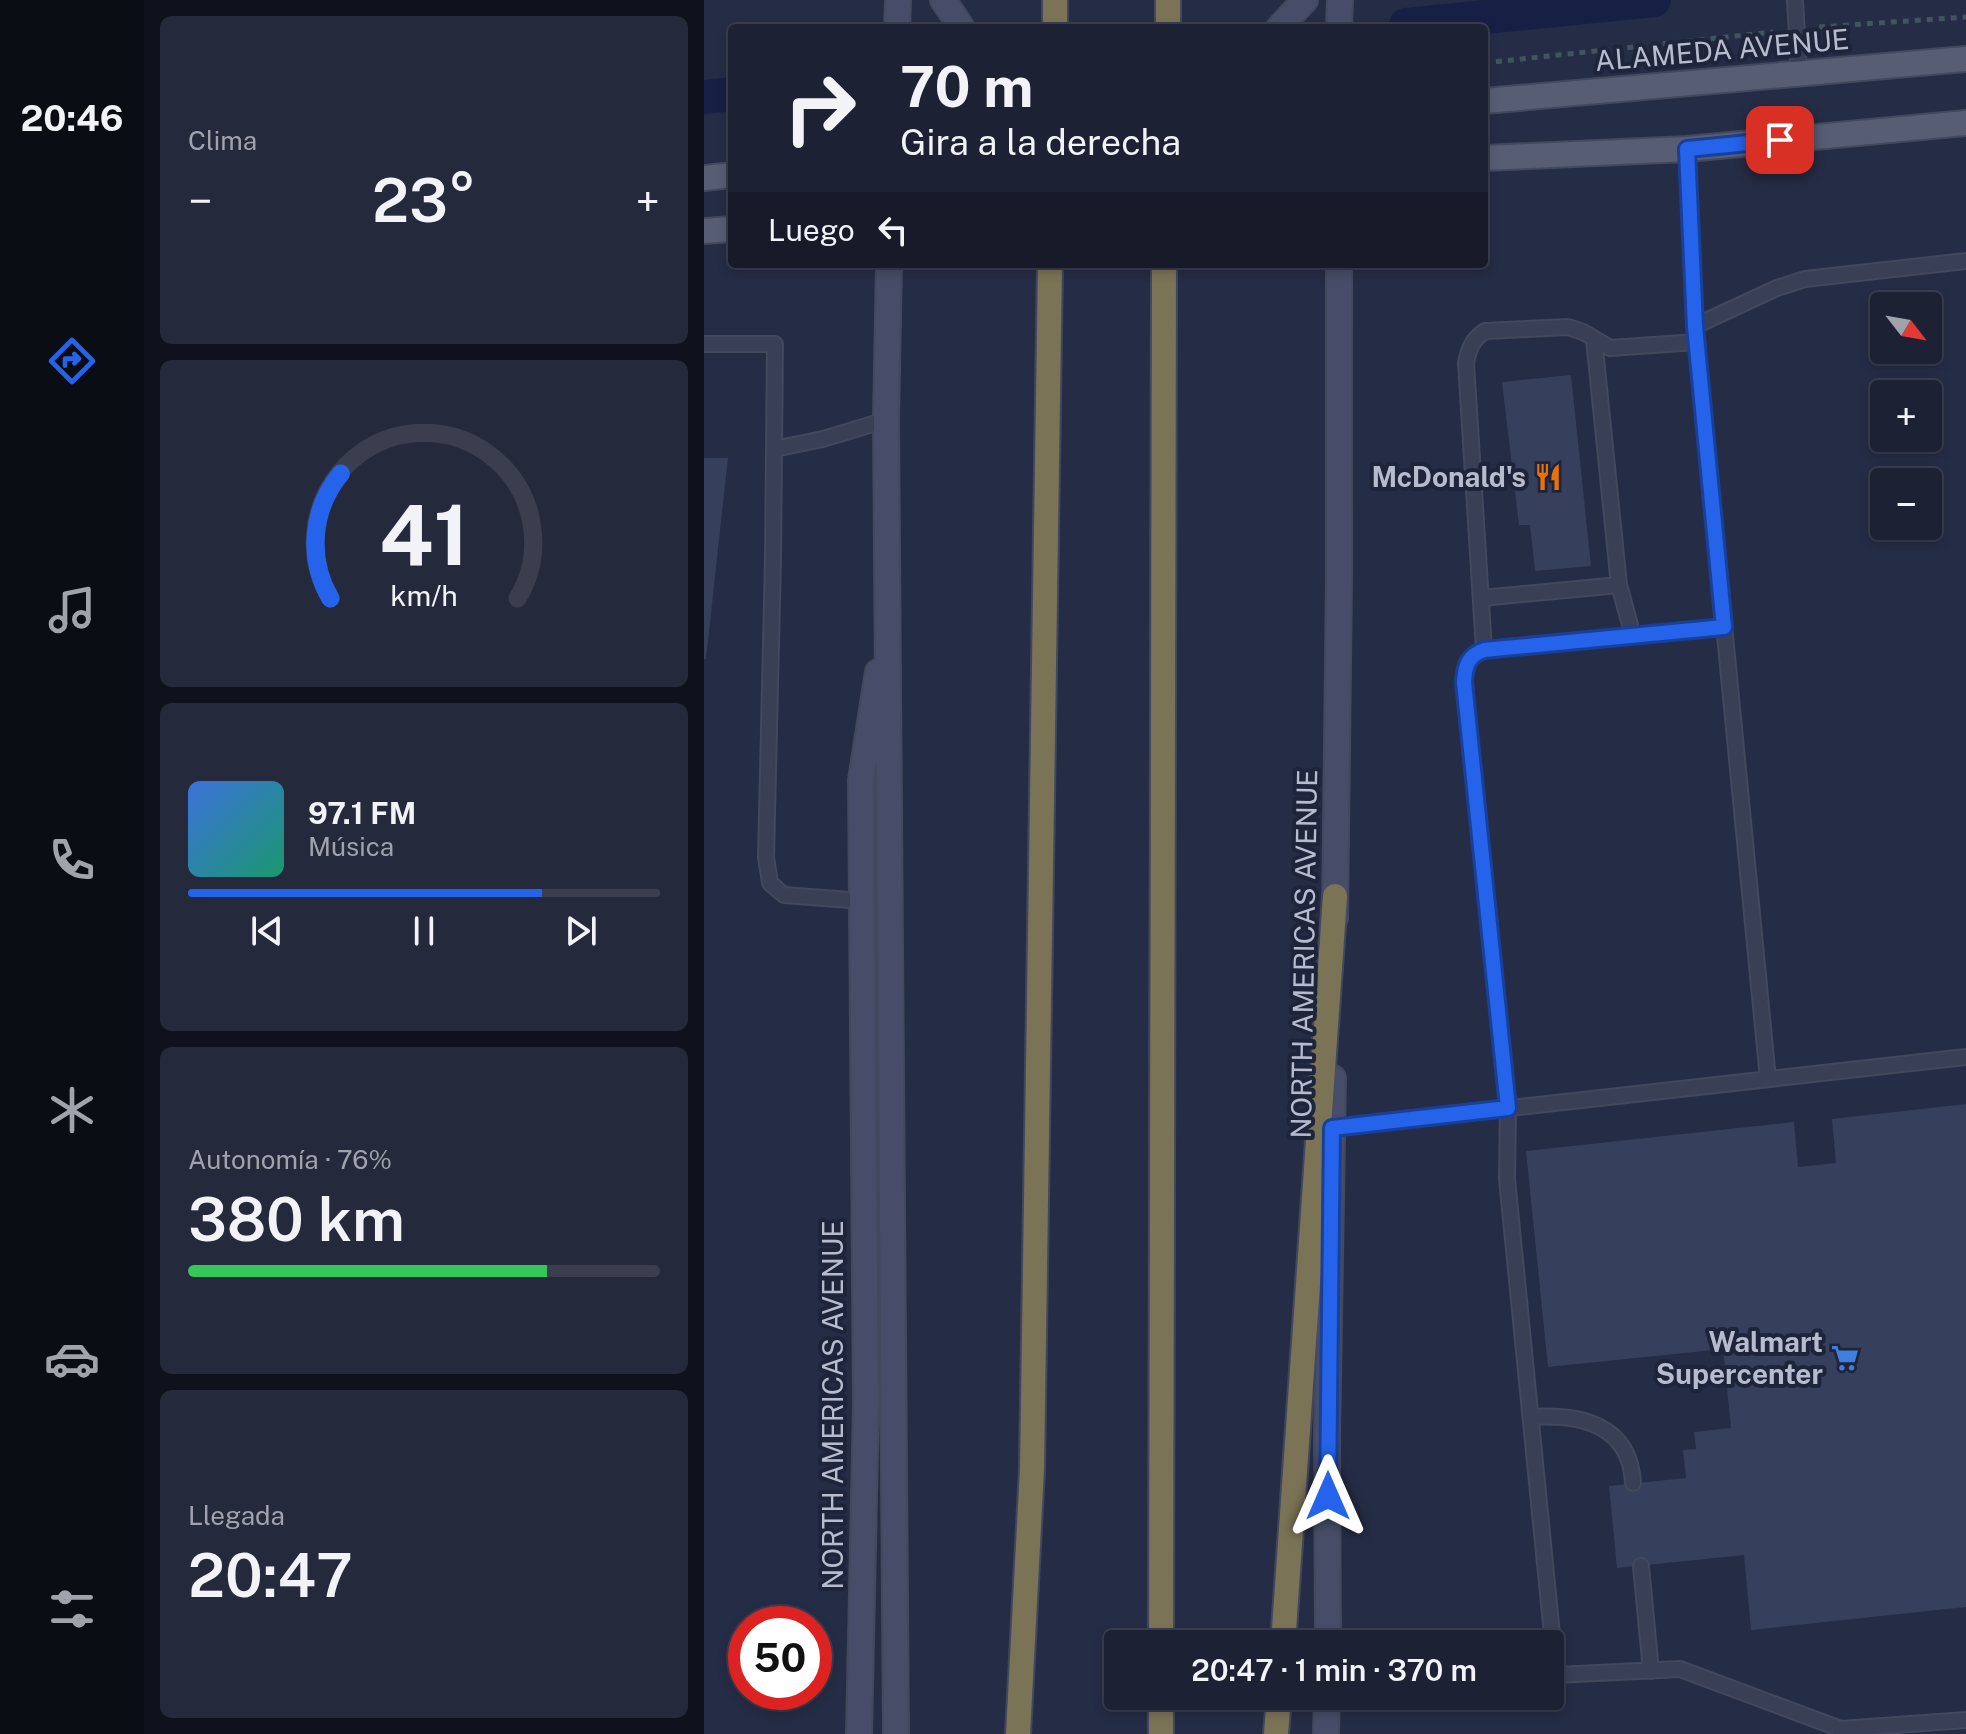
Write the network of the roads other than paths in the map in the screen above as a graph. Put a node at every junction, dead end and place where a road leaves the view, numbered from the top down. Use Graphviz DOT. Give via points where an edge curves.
graph roads {
  1 [pos="898,0"];
  2 [pos="943,0"];
  3 [pos="1055,0"];
  4 [pos="1168,0"];
  5 [pos="1305,0"];
  6 [pos="1340,0"];
  7 [pos="1795,0"];
  8 [pos="897,24"];
  9 [pos="959,24"];
  10 [pos="1055,24"];
  11 [pos="1168,24"];
  12 [pos="1283,24"];
  13 [pos="1339,24"];
  14 [pos="1966,59"];
  15 [pos="1799,73"];
  16 [pos="1488,101"];
  17 [pos="1966,123"];
  18 [pos="1687,149"];
  19 [pos="1488,158"];
  20 [pos="728,175"];
  21 [pos="704,178"];
  22 [pos="728,229"];
  23 [pos="704,231"];
  24 [pos="1966,261"];
  25 [pos="889,268"];
  26 [pos="1050,268"];
  27 [pos="1339,268"];
  28 [pos="1164,273"];
  29 [pos="1695,326"];
  30 [pos="1594,339"];
  31 [pos="1697,342"];
  32 [pos="704,344"];
  33 [pos="886,420"];
  34 [pos="774,449"];
  35 [pos="1619,585"];
  36 [pos="890,598"];
  37 [pos="1481,598"];
  38 [pos="1724,627"];
  39 [pos="1633,636"];
  40 [pos="1484,650"];
  41 [pos="1335,896"];
  42 [pos="863,901"];
  43 [pos="1966,1057"];
  44 [pos="1768,1079"];
  45 [pos="1508,1108"];
  46 [pos="1332,1128"];
  47 [pos="1531,1417"];
  48 [pos="1633,1483"];
  49 [pos="1641,1566"];
  50 [pos="1161,1630"];
  51 [pos="1284,1630"];
  52 [pos="1328,1630"];
  53 [pos="1549,1630"];
  54 [pos="1651,1671"];
  55 [pos="1564,1675"];
  56 [pos="1161,1710"];
  57 [pos="1278,1710"];
  58 [pos="1327,1710"];
  59 [pos="1966,1720"];
  60 [pos="859,1734"];
  61 [pos="896,1734"];
  62 [pos="1018,1734"];
  63 [pos="1161,1734"];
  64 [pos="1276,1734"];
  65 [pos="1326,1734"];
  1 -- 8 [label="main road"];
  2 -- 9 [label="main road"];
  3 -- 10 [label="highway"];
  4 -- 11 [label="highway"];
  5 -- 12 [label="main road"];
  6 -- 13 [label="main road"];
  7 -- 15 [label="lane"];
  14 -- 15 [label="main road, ALAMEDA AVENUE"];
  15 -- 16 [label="main road, ALAMEDA AVENUE"];
  17 -- 18 [label="main road"];
  18 -- 19 [label="main road"];
  18 -- 29 [label="lane"];
  20 -- 21 [label="main road"];
  22 -- 23 [label="main road"];
  24 -- 29 [label="lane" via="1805,279"];
  25 -- 33 [label="main road, NORTH AMERICAS AVENUE"];
  26 -- 62 [label="highway" via="1032,1469"];
  27 -- 41 [label="main road, NORTH AMERICAS AVENUE"];
  28 -- 50 [label="highway"];
  29 -- 31 [label="lane"];
  30 -- 31 [label="lane" via="1610,348"];
  30 -- 35 [label="lane"];
  30 -- 37 [label="lane" via="1568,327 1485,331 1469,347"];
  31 -- 38 [label="lane"];
  32 -- 34 [label="lane" via="775,344"];
  33 -- 34 [label="lane"];
  33 -- 36 [label="main road, NORTH AMERICAS AVENUE"];
  34 -- 42 [label="lane" via="766,857 770,883 784,895"];
  35 -- 37 [label="lane"];
  35 -- 39 [label="lane"];
  36 -- 42 [label="main road, NORTH AMERICAS AVENUE" via="861,780"];
  36 -- 61 [label="main road, NORTH AMERICAS AVENUE"];
  37 -- 40 [label="lane"];
  38 -- 39 [label="lane"];
  38 -- 44 [label="lane"];
  39 -- 40 [label="lane"];
  40 -- 45 [label="lane" via="1473,654 1465,666 1464,682"];
  41 -- 46 [label="main road, NORTH AMERICAS AVENUE"];
  41 -- 51 [label="highway"];
  42 -- 60 [label="main road, NORTH AMERICAS AVENUE" via="866,1404"];
  43 -- 44 [label="lane"];
  44 -- 45 [label="lane"];
  45 -- 46 [label="lane"];
  45 -- 47 [label="lane" via="1507,1179"];
  46 -- 52 [label="main road, NORTH AMERICAS AVENUE"];
  47 -- 48 [label="lane" via="1561,1415 1600,1426 1632,1464"];
  47 -- 53 [label="lane"];
  49 -- 54 [label="lane"];
  54 -- 55 [label="lane"];
  54 -- 59 [label="lane" via="1680,1669 1841,1729"];
  56 -- 63 [label="highway"];
  57 -- 64 [label="highway"];
  58 -- 65 [label="main road"];
}
